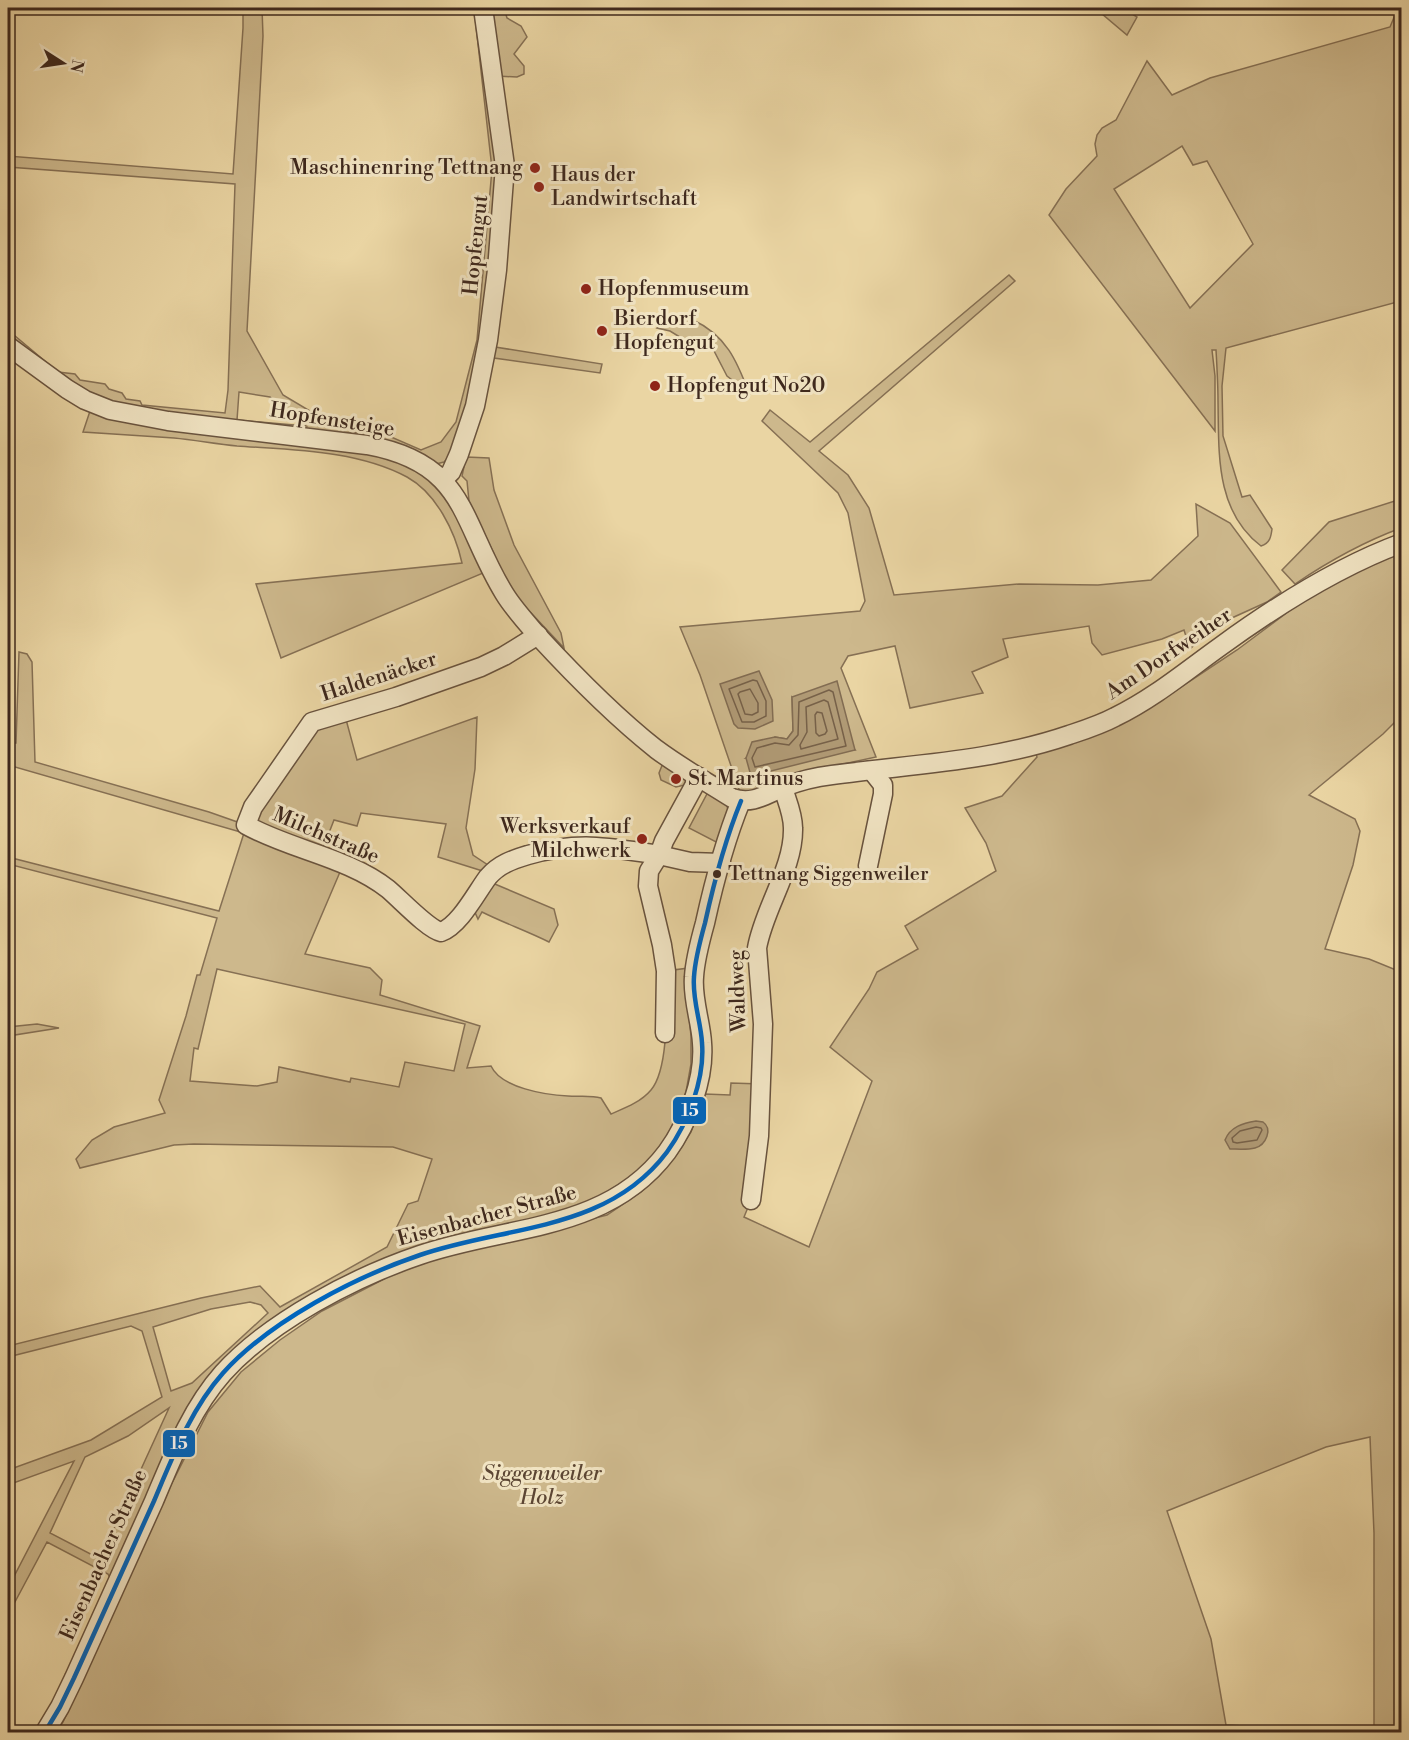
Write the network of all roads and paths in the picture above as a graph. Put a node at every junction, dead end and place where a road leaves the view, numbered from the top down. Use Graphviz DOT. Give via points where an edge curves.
graph roads {
  1 [pos="483,8"];
  2 [pos="8,346"];
  3 [pos="443,480"];
  4 [pos="1401,543"];
  5 [pos="537,635"];
  6 [pos="872,771"];
  7 [pos="699,777"];
  8 [pos="783,788"];
  9 [pos="741,801"];
  10 [pos="246,825"];
  11 [pos="660,855"];
  12 [pos="721,863"];
  13 [pos="868,867"];
  14 [pos="665,1033"];
  15 [pos="751,1200"];
  16 [pos="45,1732"];
  1 -- 3 [label="street, Hopfengut" via="505,166 497,270 475,406 459,454"];
  2 -- 3 [label="street, Hopfensteige" via="67,389 110,410 383,448 425,465"];
  3 -- 5 [label="street, Hopfensteige" via="456,496 504,594"];
  4 -- 6 [label="street, Am Dorfweiher" via="1306,590 1160,692 1104,723 1024,749"];
  5 -- 7 [label="street, Hopfensteige" via="632,729"];
  5 -- 10 [label="street, Haldenäcker" via="481,667 312,722 253,807"];
  6 -- 8 [label="street, Am Dorfweiher" via="829,775"];
  6 -- 13 [label="street" via="883,785 883,794"];
  7 -- 9 [label="street, Hopfensteige"];
  7 -- 11 [label="street"];
  8 -- 9 [label="street, Am Dorfweiher" via="755,800"];
  8 -- 15 [label="street, Waldweg" via="793,829 786,865 757,948 763,1024 759,1136"];
  9 -- 12 [label="street, Eisenbacher Straße"];
  10 -- 11 [label="street, Milchstraße" via="357,871 441,932 449,928 503,863 541,851 581,845"];
  11 -- 12 [label="street" via="690,862"];
  11 -- 14 [label="street" via="649,871 648,886 666,971"];
  12 -- 16 [label="street, Eisenbacher Straße" via="694,979 703,1056 697,1088 685,1123 666,1153 628,1191 599,1207 554,1223 453,1245 385,1268 309,1307 240,1356 210,1390 182,1437 69,1688"];
}
